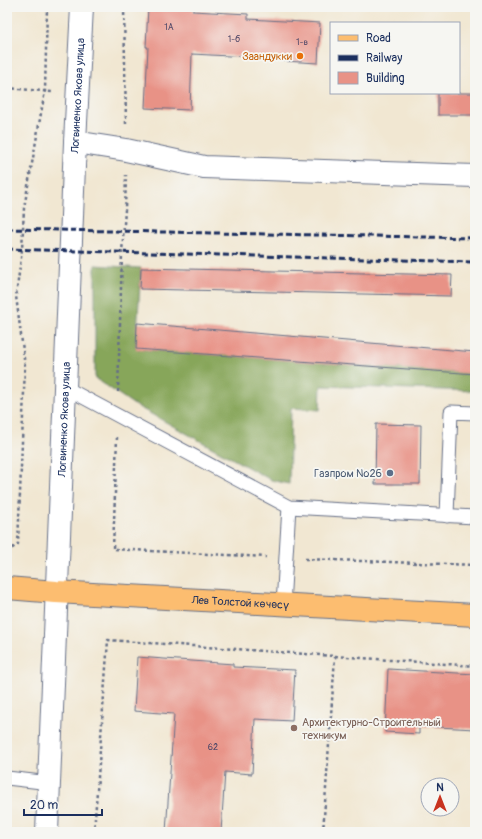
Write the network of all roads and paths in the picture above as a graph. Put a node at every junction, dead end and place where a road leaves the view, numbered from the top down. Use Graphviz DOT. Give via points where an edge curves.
graph roads {
  1 [pos="46,7"];
  2 [pos="82,7"];
  3 [pos="124,7"];
  4 [pos="7,88"];
  5 [pos="45,91"];
  6 [pos="77,94"];
  7 [pos="75,142"];
  8 [pos="126,150"];
  9 [pos="475,176"];
  10 [pos="66,388"];
  11 [pos="475,413"];
  12 [pos="118,416"];
  13 [pos="289,507"];
  14 [pos="447,516"];
  15 [pos="475,517"];
  16 [pos="113,549"];
  17 [pos="7,552"];
  18 [pos="7,588"];
  19 [pos="56,592"];
  20 [pos="283,605"];
  21 [pos="475,616"];
  22 [pos="335,657"];
  23 [pos="475,666"];
  24 [pos="7,778"];
  25 [pos="50,783"];
  26 [pos="47,832"];
  27 [pos="94,832"];
  28 [pos="324,832"];
  1 -- 5 [label="path"];
  2 -- 6 [label="street, Логвиненко Якова улица"];
  3 -- 8 [label="path"];
  4 -- 5 [label="path"];
  5 -- 6 [label="path"];
  5 -- 17 [label="path" via="24,208 16,296 25,366 18,544"];
  6 -- 7 [label="street, Логвиненко Якова улица"];
  7 -- 8 [label="street"];
  7 -- 10 [label="street, Логвиненко Якова улица"];
  8 -- 9 [label="street" via="204,167"];
  8 -- 12 [label="path"];
  10 -- 12 [label="lane"];
  10 -- 19 [label="street, Логвиненко Якова улица"];
  11 -- 14 [label="lane" via="451,412"];
  12 -- 13 [label="lane"];
  12 -- 16 [label="path"];
  13 -- 14 [label="lane"];
  13 -- 20 [label="lane"];
  14 -- 15 [label="lane"];
  18 -- 19 [label="main road, Лев Толстой көчөсү"];
  19 -- 20 [label="main road, Лев Толстой көчөсү"];
  19 -- 25 [label="street, Логвиненко Якова улица"];
  20 -- 21 [label="main road, Лев Толстой көчөсү"];
  22 -- 23 [label="path"];
  22 -- 27 [label="path" via="108,640"];
  22 -- 28 [label="path"];
  24 -- 25 [label="lane"];
  25 -- 26 [label="street, Логвиненко Якова улица"];
}
